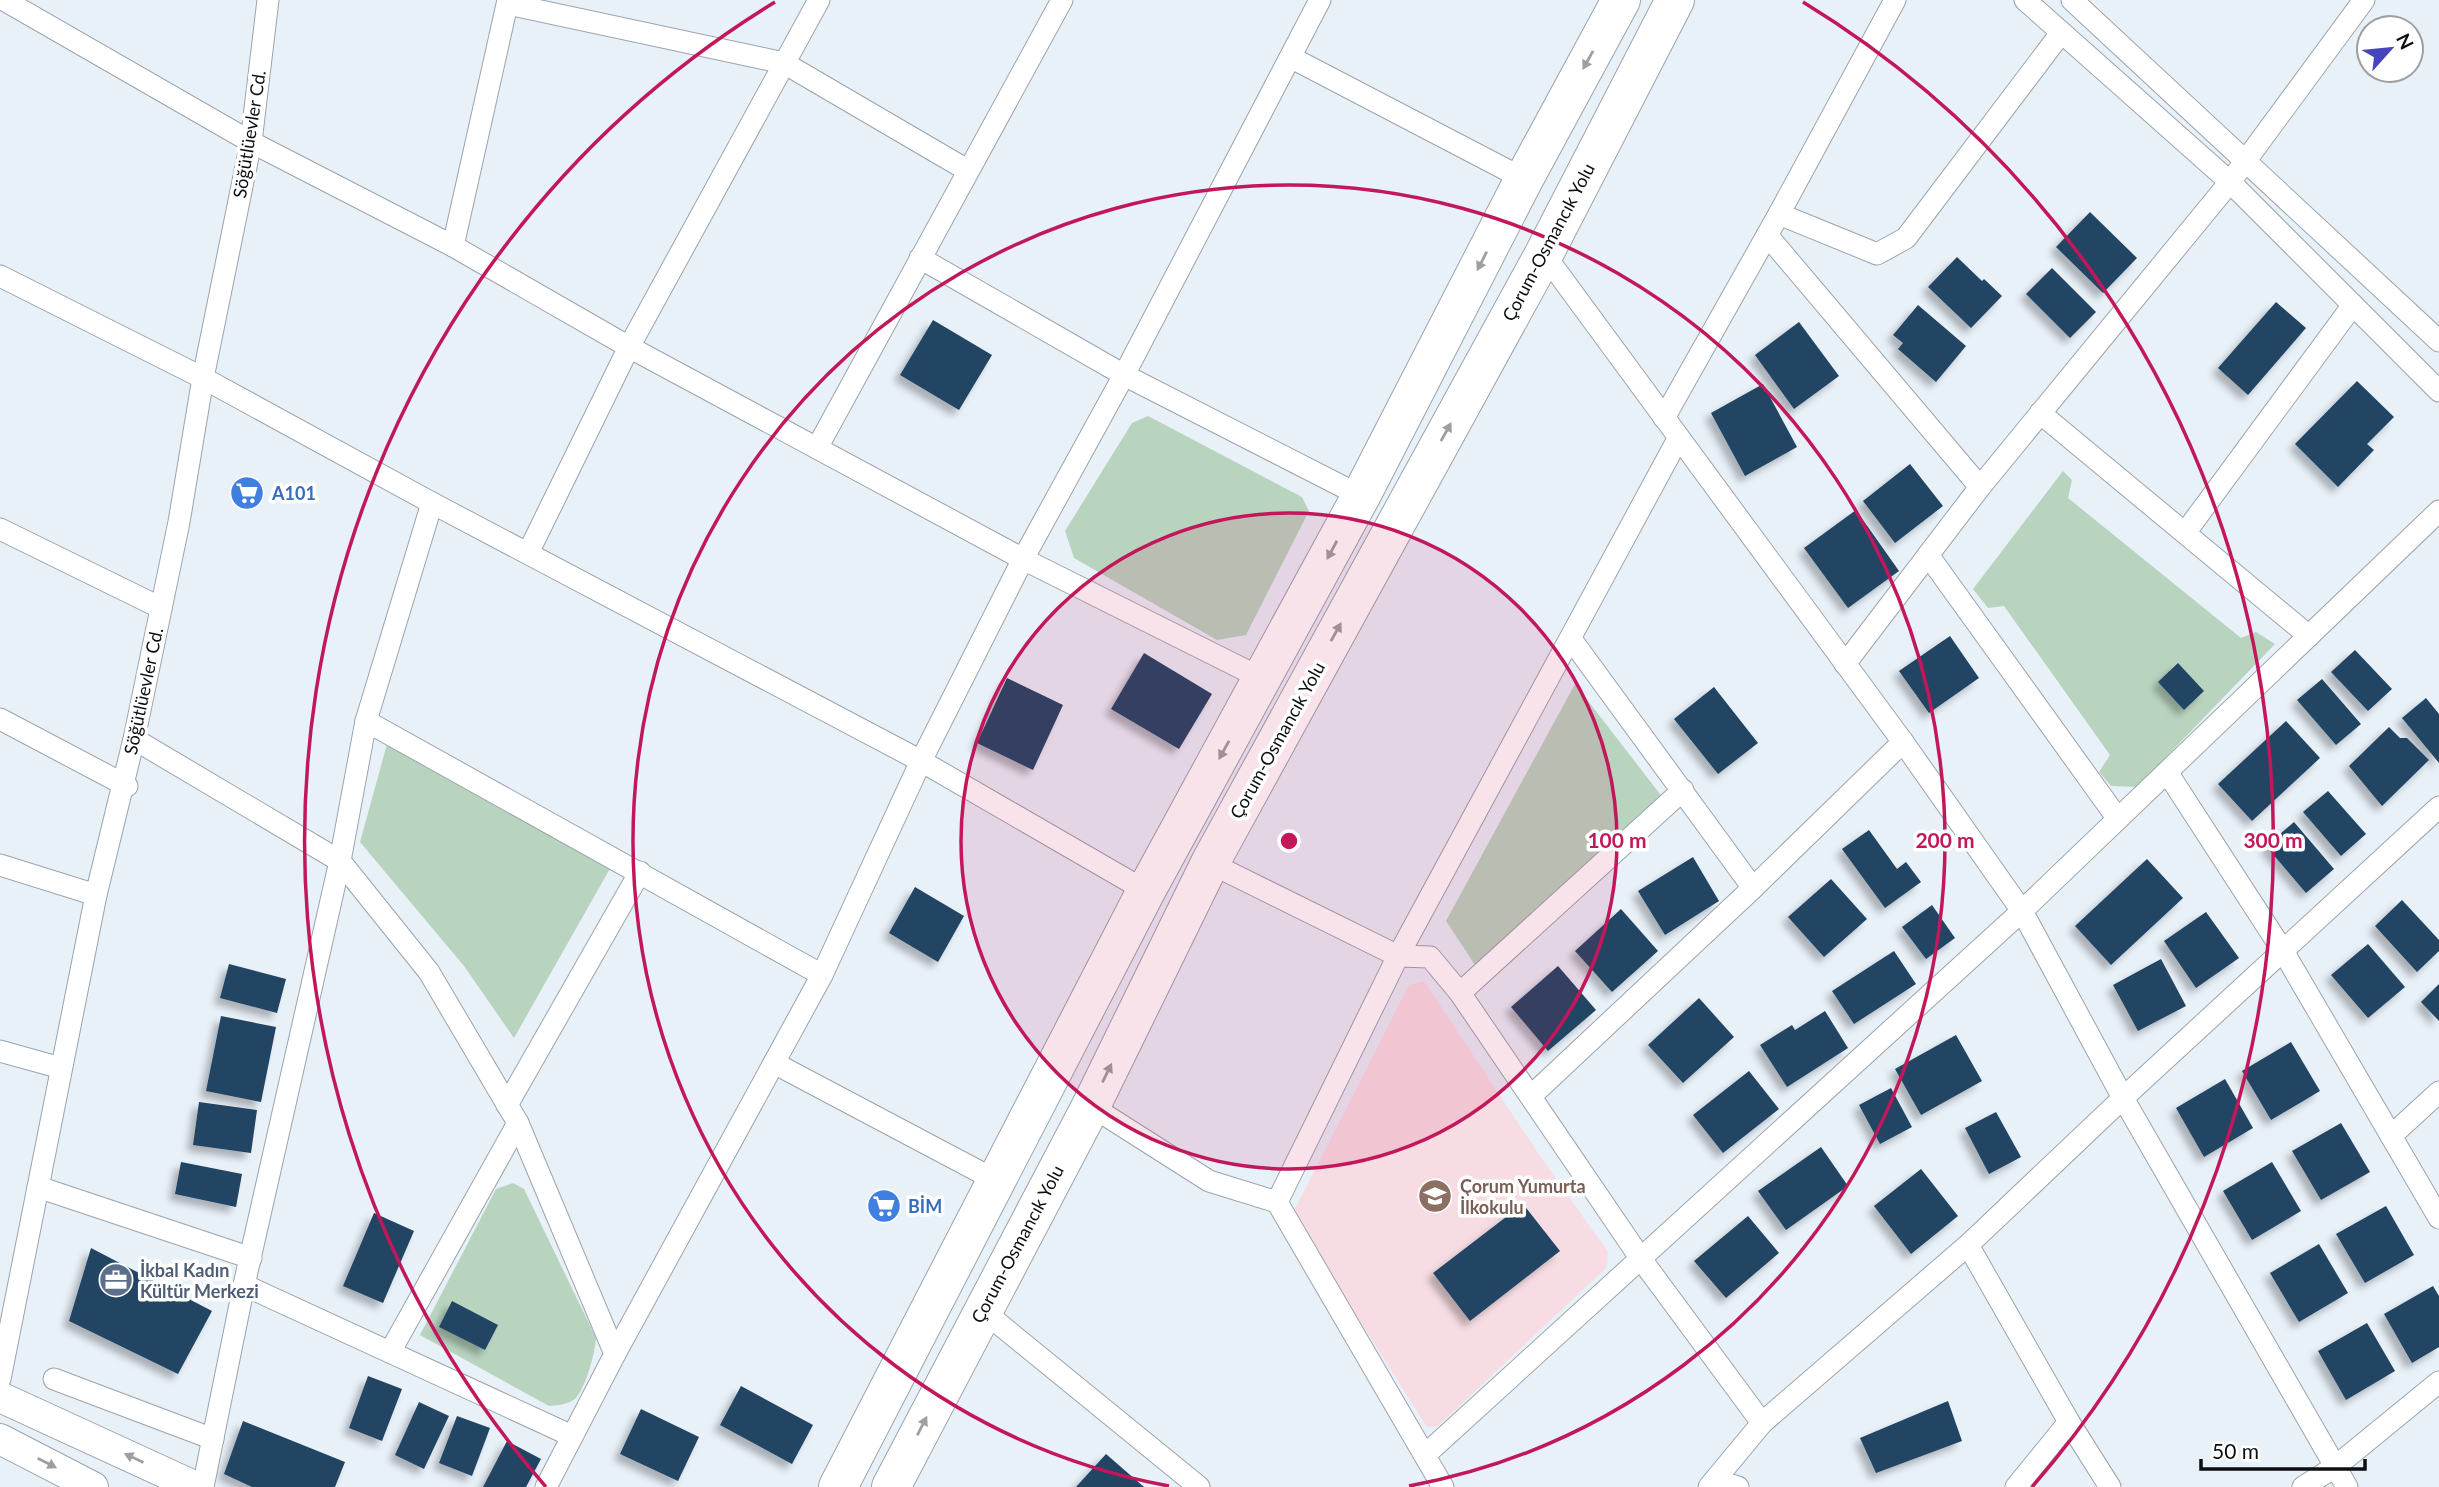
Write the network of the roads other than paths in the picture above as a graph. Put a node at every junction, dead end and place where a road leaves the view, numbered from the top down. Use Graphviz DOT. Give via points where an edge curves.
graph roads {
  1 [pos="4,0"];
  2 [pos="268,0"];
  3 [pos="819,0"];
  4 [pos="1062,0"];
  5 [pos="1320,0"];
  6 [pos="1621,0"];
  7 [pos="1675,0"];
  8 [pos="1895,0"];
  9 [pos="2025,0"];
  10 [pos="2072,0"];
  11 [pos="2364,0"];
  12 [pos="508,2"];
  13 [pos="2061,33"];
  14 [pos="1292,58"];
  15 [pos="784,63"];
  16 [pos="251,142"];
  17 [pos="2245,161"];
  18 [pos="967,170"];
  19 [pos="1524,179"];
  20 [pos="2230,181"];
  21 [pos="1780,214"];
  22 [pos="1767,236"];
  23 [pos="453,246"];
  24 [pos="1544,254"];
  25 [pos="920,258"];
  26 [pos="0,276"];
  27 [pos="2353,305"];
  28 [pos="2439,341"];
  29 [pos="629,347"];
  30 [pos="1124,374"];
  31 [pos="203,378"];
  32 [pos="2439,391"];
  33 [pos="2040,413"];
  34 [pos="1664,418"];
  35 [pos="1678,439"];
  36 [pos="817,448"];
  37 [pos="1980,487"];
  38 [pos="1361,496"];
  39 [pos="432,503"];
  40 [pos="2439,511"];
  41 [pos="0,529"];
  42 [pos="2185,533"];
  43 [pos="528,553"];
  44 [pos="1928,555"];
  45 [pos="1023,559"];
  46 [pos="161,608"];
  47 [pos="2309,636"];
  48 [pos="1571,639"];
  49 [pos="1845,664"];
  50 [pos="1263,679"];
  51 [pos="0,719"];
  52 [pos="366,721"];
  53 [pos="134,739"];
  54 [pos="1903,742"];
  55 [pos="921,761"];
  56 [pos="2167,772"];
  57 [pos="125,785"];
  58 [pos="1683,790"];
  59 [pos="2439,807"];
  60 [pos="2118,819"];
  61 [pos="340,861"];
  62 [pos="1210,863"];
  63 [pos="0,865"];
  64 [pos="640,872"];
  65 [pos="1753,888"];
  66 [pos="1146,891"];
  67 [pos="96,895"];
  68 [pos="2022,911"];
  69 [pos="2283,951"];
  70 [pos="1398,956"];
  71 [pos="822,975"];
  72 [pos="1460,993"];
  73 [pos="0,1051"];
  74 [pos="774,1063"];
  75 [pos="61,1068"];
  76 [pos="2439,1092"];
  77 [pos="1531,1096"];
  78 [pos="2123,1098"];
  79 [pos="1091,1106"];
  80 [pos="512,1114"];
  81 [pos="2391,1136"];
  82 [pos="997,1181"];
  83 [pos="38,1187"];
  84 [pos="1277,1202"];
  85 [pos="2439,1218"];
  86 [pos="1968,1245"];
  87 [pos="251,1258"];
  88 [pos="1641,1259"];
  89 [pos="244,1285"];
  90 [pos="982,1310"];
  91 [pos="390,1352"];
  92 [pos="615,1354"];
  93 [pos="0,1379"];
  94 [pos="54,1379"];
  95 [pos="2439,1382"];
  96 [pos="0,1397"];
  97 [pos="2069,1422"];
  98 [pos="1762,1423"];
  99 [pos="572,1436"];
  100 [pos="213,1438"];
  101 [pos="0,1439"];
  102 [pos="1425,1455"];
  103 [pos="2335,1467"];
  104 [pos="1712,1484"];
  105 [pos="93,1487"];
  106 [pos="195,1487"];
  107 [pos="203,1487"];
  108 [pos="546,1487"];
  109 [pos="838,1487"];
  110 [pos="891,1487"];
  111 [pos="1199,1487"];
  112 [pos="1443,1487"];
  113 [pos="1738,1487"];
  114 [pos="2016,1487"];
  115 [pos="2110,1487"];
  116 [pos="2303,1487"];
  117 [pos="2347,1487"];
  1 -- 16 [label="street"];
  2 -- 16 [label="street, Söğütlüevler Cd."];
  3 -- 15 [label="street"];
  4 -- 18 [label="street"];
  5 -- 14 [label="street"];
  6 -- 19 [label="highway, one-way"];
  7 -- 24 [label="highway, Çorum-Osmancık Yolu"];
  8 -- 21 [label="street"];
  9 -- 13 [label="street"];
  10 -- 17 [label="street"];
  11 -- 17 [label="street"];
  12 -- 15 [label="street"];
  12 -- 23 [label="street"];
  13 -- 20 [label="street"];
  13 -- 21 [label="street" via="1906,238 1877,254"];
  14 -- 19 [label="street"];
  14 -- 30 [label="street"];
  15 -- 18 [label="street"];
  15 -- 29 [label="street"];
  16 -- 23 [label="street"];
  16 -- 31 [label="street, Söğütlüevler Cd."];
  17 -- 20 [label="street"];
  17 -- 28 [label="street"];
  18 -- 25 [label="street"];
  19 -- 38 [label="highway, one-way"];
  20 -- 27 [label="street"];
  20 -- 33 [label="street"];
  21 -- 22 [label="street"];
  22 -- 34 [label="street"];
  22 -- 37 [label="street"];
  23 -- 29 [label="street"];
  24 -- 34 [label="street"];
  62 -- 24 [label="highway, Çorum-Osmancık Yolu, one-way"];
  25 -- 30 [label="street"];
  25 -- 36 [label="street"];
  26 -- 31 [label="street"];
  27 -- 32 [label="street"];
  27 -- 42 [label="street"];
  29 -- 36 [label="street"];
  29 -- 43 [label="street"];
  30 -- 38 [label="street"];
  30 -- 45 [label="street"];
  31 -- 39 [label="street"];
  31 -- 46 [label="street, Söğütlüevler Cd."];
  33 -- 37 [label="street"];
  33 -- 42 [label="street"];
  34 -- 35 [label="street"];
  35 -- 48 [label="street"];
  35 -- 49 [label="street"];
  36 -- 45 [label="street"];
  37 -- 44 [label="street"];
  38 -- 50 [label="highway, one-way"];
  39 -- 43 [label="street"];
  39 -- 52 [label="street"];
  40 -- 47 [label="street"];
  41 -- 46 [label="street"];
  42 -- 47 [label="street"];
  43 -- 55 [label="street"];
  44 -- 49 [label="street"];
  44 -- 60 [label="street"];
  45 -- 50 [label="street"];
  45 -- 55 [label="street"];
  46 -- 53 [label="street, Söğütlüevler Cd."];
  47 -- 56 [label="street"];
  48 -- 58 [label="street"];
  48 -- 70 [label="street"];
  49 -- 54 [label="street"];
  50 -- 66 [label="highway, one-way"];
  51 -- 57 [label="street"];
  52 -- 61 [label="street"];
  52 -- 64 [label="street"];
  53 -- 57 [label="street, Söğütlüevler Cd."];
  53 -- 61 [label="street"];
  54 -- 65 [label="street"];
  54 -- 68 [label="street"];
  55 -- 66 [label="street"];
  55 -- 71 [label="street"];
  56 -- 60 [label="street"];
  56 -- 69 [label="street"];
  57 -- 67 [label="street, Söğütlüevler Cd."];
  58 -- 65 [label="street"];
  58 -- 72 [label="street"];
  59 -- 69 [label="street"];
  60 -- 68 [label="street"];
  61 -- 80 [label="street" via="429,972"];
  61 -- 87 [label="street"];
  62 -- 70 [label="street"];
  79 -- 62 [label="highway, Çorum-Osmancık Yolu, one-way"];
  63 -- 67 [label="street"];
  64 -- 71 [label="street"];
  64 -- 80 [label="street"];
  65 -- 77 [label="street"];
  66 -- 82 [label="highway"];
  67 -- 75 [label="street, Söğütlüevler Cd."];
  68 -- 78 [label="street"];
  68 -- 88 [label="street"];
  69 -- 78 [label="street"];
  69 -- 81 [label="street"];
  70 -- 72 [label="street" via="1430,957"];
  70 -- 84 [label="street"];
  71 -- 74 [label="street"];
  72 -- 77 [label="street"];
  73 -- 75 [label="street"];
  74 -- 82 [label="street"];
  74 -- 92 [label="street"];
  75 -- 83 [label="street, Söğütlüevler Cd."];
  76 -- 81 [label="street"];
  77 -- 88 [label="street"];
  78 -- 86 [label="street"];
  78 -- 103 [label="street"];
  79 -- 84 [label="street" via="1209,1181"];
  79 -- 90 [label="highway, Çorum-Osmancık Yolu"];
  80 -- 91 [label="street"];
  80 -- 92 [label="street"];
  81 -- 85 [label="street"];
  82 -- 109 [label="highway"];
  83 -- 87 [label="street"];
  83 -- 93 [label="street, Söğütlüevler Cd."];
  84 -- 102 [label="street"];
  86 -- 97 [label="street"];
  86 -- 98 [label="street"];
  87 -- 89 [label="street"];
  88 -- 98 [label="street"];
  88 -- 102 [label="street"];
  89 -- 91 [label="street"];
  89 -- 100 [label="street"];
  110 -- 90 [label="highway, Çorum-Osmancık Yolu, one-way"];
  90 -- 111 [label="street"];
  91 -- 99 [label="street"];
  92 -- 99 [label="street"];
  94 -- 100 [label="street"];
  95 -- 103 [label="street"];
  106 -- 96 [label="street, one-way"];
  97 -- 114 [label="street"];
  97 -- 115 [label="street"];
  98 -- 104 [label="street"];
  99 -- 108 [label="street"];
  100 -- 107 [label="street"];
  101 -- 105 [label="street, one-way"];
  102 -- 112 [label="street"];
  103 -- 116 [label="street"];
  103 -- 117 [label="street"];
  104 -- 113 [label="street"];
}
